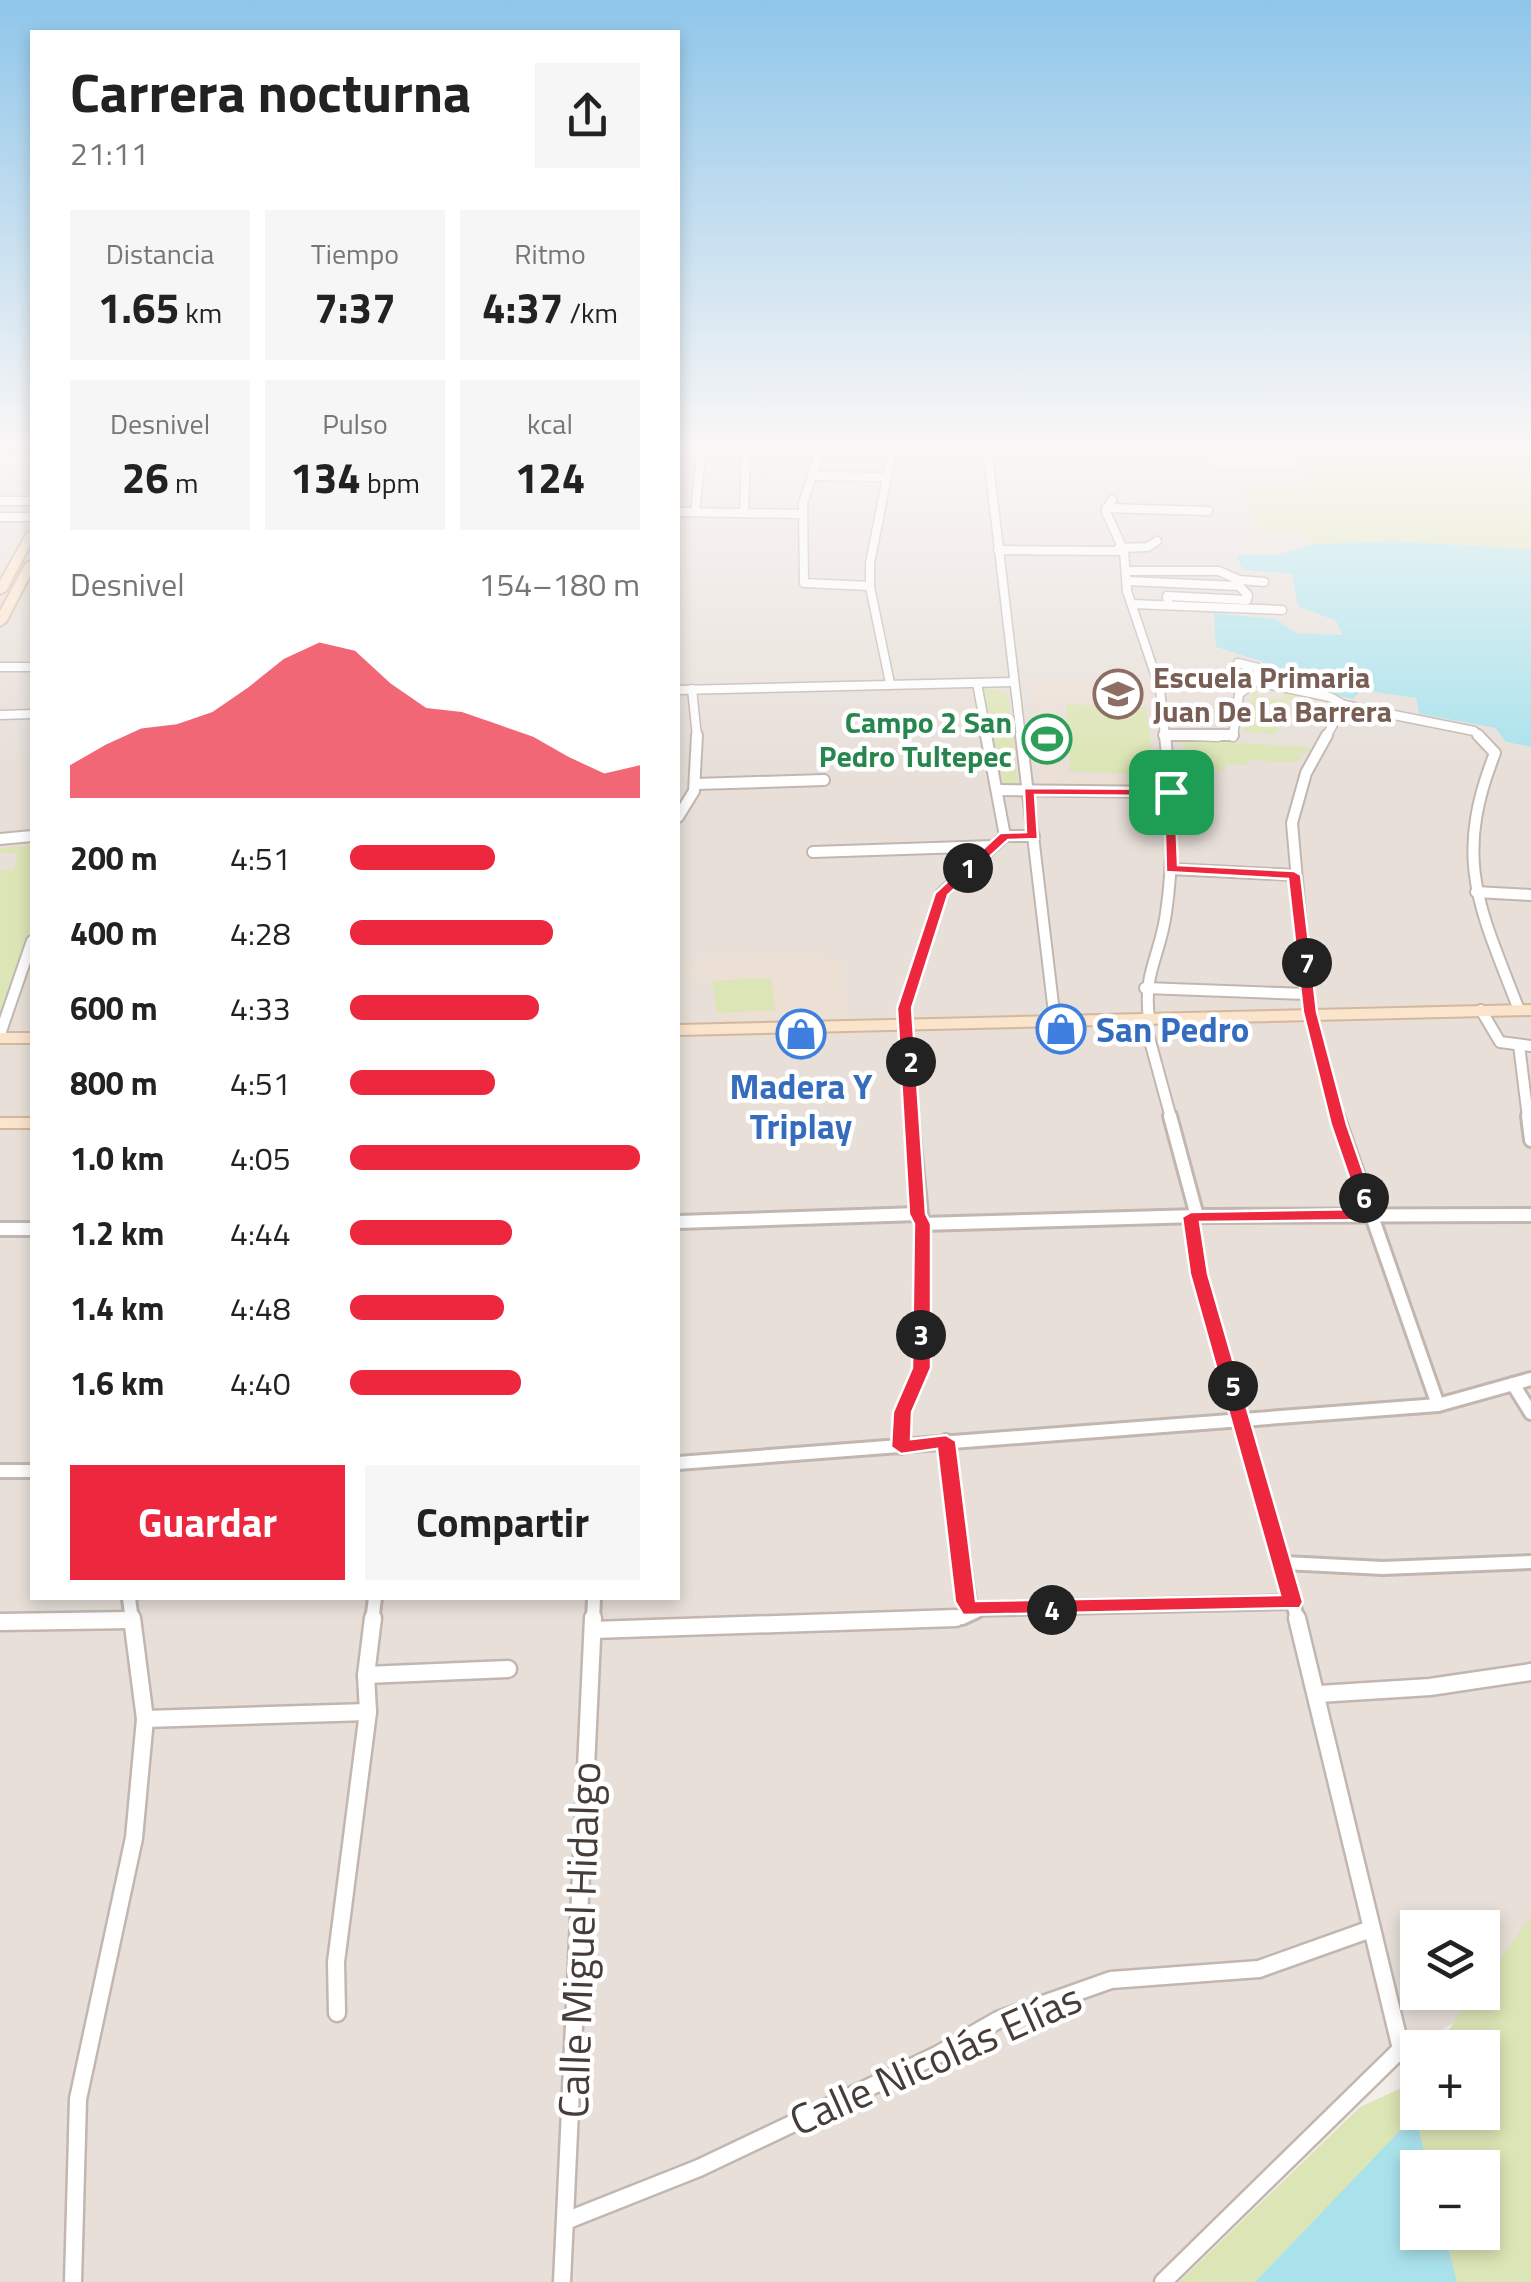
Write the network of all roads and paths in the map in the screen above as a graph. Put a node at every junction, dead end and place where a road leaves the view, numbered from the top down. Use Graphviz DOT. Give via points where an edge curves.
graph roads {
  1 [pos="21,553"];
  2 [pos="804,553"];
  3 [pos="870,553"];
  4 [pos="998,553"];
  5 [pos="1122,553"];
  6 [pos="30,566"];
  7 [pos="1126,571"];
  8 [pos="1127,581"];
  9 [pos="870,586"];
  10 [pos="1242,587"];
  11 [pos="0,592"];
  12 [pos="16,593"];
  13 [pos="1132,604"];
  14 [pos="1168,605"];
  15 [pos="1282,610"];
  16 [pos="0,622"];
  17 [pos="1238,663"];
  18 [pos="0,667"];
  19 [pos="30,667"];
  20 [pos="1256,681"];
  21 [pos="1012,682"];
  22 [pos="890,683"];
  23 [pos="977,683"];
  24 [pos="692,689"];
  25 [pos="680,690"];
  26 [pos="1342,703"];
  27 [pos="0,714"];
  28 [pos="30,714"];
  29 [pos="1164,736"];
  30 [pos="1242,742"];
  31 [pos="824,780"];
  32 [pos="696,784"];
  33 [pos="998,790"];
  34 [pos="1028,791"];
  35 [pos="1171,792"];
  36 [pos="680,814"];
  37 [pos="30,836"];
  38 [pos="1005,836"];
  39 [pos="1034,836"];
  40 [pos="0,839"];
  41 [pos="994,846"];
  42 [pos="813,852"];
  43 [pos="1171,869"];
  44 [pos="1294,875"];
  45 [pos="1476,892"];
  46 [pos="1531,895"];
  47 [pos="30,948"];
  48 [pos="1146,988"];
  49 [pos="1308,994"];
  50 [pos="1481,1010"];
  51 [pos="1525,1010"];
  52 [pos="1311,1016"];
  53 [pos="1147,1019"];
  54 [pos="1055,1020"];
  55 [pos="906,1024"];
  56 [pos="680,1030"];
  57 [pos="0,1036"];
  58 [pos="30,1038"];
  59 [pos="1525,1046"];
  60 [pos="0,1123"];
  61 [pos="30,1123"];
  62 [pos="1531,1140"];
  63 [pos="1370,1214"];
  64 [pos="1531,1215"];
  65 [pos="1194,1217"];
  66 [pos="920,1219"];
  67 [pos="680,1222"];
  68 [pos="0,1229"];
  69 [pos="30,1229"];
  70 [pos="1531,1379"];
  71 [pos="1513,1384"];
  72 [pos="1438,1405"];
  73 [pos="1531,1413"];
  74 [pos="1244,1422"];
  75 [pos="946,1441"];
  76 [pos="901,1447"];
  77 [pos="680,1463"];
  78 [pos="0,1471"];
  79 [pos="30,1471"];
  80 [pos="1284,1562"];
  81 [pos="1531,1562"];
  82 [pos="129,1600"];
  83 [pos="374,1600"];
  84 [pos="594,1600"];
  85 [pos="1292,1602"];
  86 [pos="974,1610"];
  87 [pos="131,1620"];
  88 [pos="0,1622"];
  89 [pos="593,1630"];
  90 [pos="508,1669"];
  91 [pos="1531,1672"];
  92 [pos="366,1675"];
  93 [pos="1320,1694"];
  94 [pos="368,1712"];
  95 [pos="145,1719"];
  96 [pos="1372,1929"];
  97 [pos="337,2013"];
  98 [pos="568,2220"];
  99 [pos="73,2282"];
  100 [pos="562,2282"];
  101 [pos="1164,2282"];
  1 -- 11 [label="street"];
  2 -- 9 [label="street" via="806,585"];
  3 -- 9 [label="street"];
  4 -- 21 [label="street"];
  5 -- 7 [label="street"];
  6 -- 12 [label="street"];
  7 -- 8 [label="street"];
  7 -- 10 [label="street" via="1220,571 1259,581"];
  8 -- 10 [label="street"];
  8 -- 13 [label="street"];
  9 -- 22 [label="street"];
  10 -- 14 [label="street" via="1251,600 1167,596"];
  11 -- 12 [label="street"];
  12 -- 16 [label="street"];
  13 -- 14 [label="street"];
  13 -- 29 [label="street" via="1160,689"];
  14 -- 15 [label="street"];
  17 -- 20 [label="street" via="1258,668"];
  18 -- 19 [label="street"];
  20 -- 26 [label="street"];
  20 -- 29 [label="street" via="1239,694 1233,738"];
  21 -- 23 [label="street"];
  21 -- 34 [label="street"];
  22 -- 23 [label="street"];
  22 -- 24 [label="street"];
  23 -- 33 [label="street"];
  24 -- 25 [label="street"];
  24 -- 32 [label="street"];
  26 -- 44 [label="street" via="1298,801 1290,844"];
  26 -- 45 [label="street" via="1470,729 1495,753 1469,827 1468,867"];
  27 -- 28 [label="street"];
  29 -- 30 [label="street"];
  29 -- 35 [label="street"];
  31 -- 32 [label="street"];
  32 -- 36 [label="street"];
  33 -- 34 [label="street"];
  33 -- 38 [label="street"];
  34 -- 35 [label="street"];
  34 -- 39 [label="street"];
  35 -- 43 [label="street"];
  37 -- 40 [label="street"];
  38 -- 39 [label="street"];
  38 -- 41 [label="street"];
  39 -- 54 [label="street"];
  41 -- 42 [label="street"];
  41 -- 55 [label="street" via="942,893 910,986"];
  43 -- 44 [label="street"];
  43 -- 48 [label="street"];
  44 -- 49 [label="street"];
  45 -- 46 [label="street"];
  45 -- 51 [label="street"];
  47 -- 57 [label="street"];
  48 -- 49 [label="street"];
  48 -- 53 [label="street"];
  49 -- 52 [label="street"];
  50 -- 51 [label="street"];
  50 -- 52 [label="street"];
  50 -- 59 [label="street" via="1494,1037"];
  52 -- 53 [label="street"];
  52 -- 63 [label="street"];
  53 -- 54 [label="street"];
  53 -- 65 [label="street"];
  54 -- 55 [label="street"];
  55 -- 56 [label="street"];
  55 -- 66 [label="street"];
  57 -- 58 [label="street"];
  59 -- 62 [label="street"];
  60 -- 61 [label="street"];
  63 -- 64 [label="street"];
  63 -- 65 [label="street"];
  63 -- 72 [label="street"];
  65 -- 66 [label="street"];
  65 -- 74 [label="street" via="1199,1274"];
  66 -- 67 [label="street"];
  66 -- 76 [label="street" via="921,1368 902,1412"];
  68 -- 69 [label="street"];
  70 -- 71 [label="street"];
  71 -- 72 [label="street"];
  71 -- 73 [label="street"];
  72 -- 74 [label="street"];
  74 -- 75 [label="street"];
  74 -- 80 [label="street"];
  75 -- 76 [label="street"];
  75 -- 86 [label="street" via="965,1602"];
  76 -- 77 [label="street"];
  78 -- 79 [label="street"];
  80 -- 81 [label="street" via="1383,1568"];
  80 -- 85 [label="street"];
  82 -- 87 [label="street"];
  83 -- 92 [label="street"];
  84 -- 89 [label="street, Calle Miguel Hidalgo"];
  85 -- 86 [label="street"];
  85 -- 93 [label="street"];
  86 -- 89 [label="street" via="962,1618"];
  87 -- 88 [label="street"];
  87 -- 95 [label="street"];
  89 -- 98 [label="street, Calle Miguel Hidalgo"];
  90 -- 92 [label="street"];
  91 -- 93 [label="street"];
  92 -- 94 [label="street"];
  93 -- 96 [label="street"];
  94 -- 95 [label="street"];
  94 -- 97 [label="street" via="336,1962"];
  95 -- 99 [label="street" via="134,1838 78,2099"];
  96 -- 98 [label="street, Calle Nicolás Elías" via="1259,1969 1111,1980 998,2020 699,2168"];
  96 -- 101 [label="street" via="1400,2049"];
  98 -- 100 [label="street, Calle Miguel Hidalgo"];
}
